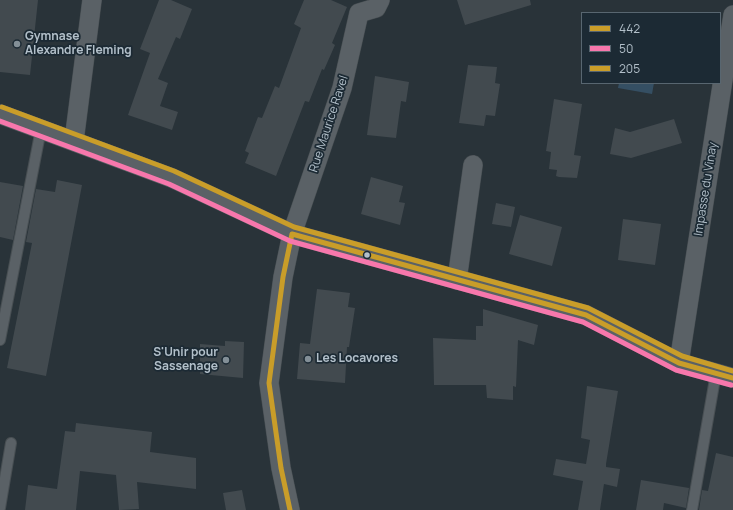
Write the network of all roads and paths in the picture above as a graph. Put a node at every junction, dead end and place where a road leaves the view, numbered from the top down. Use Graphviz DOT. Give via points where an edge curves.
graph roads {
  1 [pos="92,0"];
  2 [pos="380,0"];
  3 [pos="358,7"];
  4 [pos="733,15"];
  5 [pos="0,114"];
  6 [pos="41,129"];
  7 [pos="74,141"];
  8 [pos="472,165"];
  9 [pos="292,234"];
  10 [pos="457,280"];
  11 [pos="0,340"];
  12 [pos="679,363"];
  13 [pos="724,375"];
  14 [pos="11,443"];
  15 [pos="0,508"];
  16 [pos="290,510"];
  17 [pos="692,510"];
  1 -- 7 [label="street"];
  2 -- 3 [label="street, Rue Maurice Ravel" via="376,8"];
  3 -- 9 [label="street, Rue Maurice Ravel" via="342,88"];
  4 -- 12 [label="street, Impasse du Vinay"];
  5 -- 6 [label="street"];
  6 -- 7 [label="street"];
  6 -- 11 [label="lane"];
  7 -- 9 [label="street" via="172,178"];
  8 -- 10 [label="street"];
  9 -- 10 [label="street"];
  9 -- 16 [label="street, Rue Maurice Ravel" via="283,277 269,383 281,468"];
  10 -- 12 [label="street" via="586,315"];
  12 -- 13 [label="street"];
  13 -- 17 [label="lane"];
  14 -- 15 [label="lane"];
}
